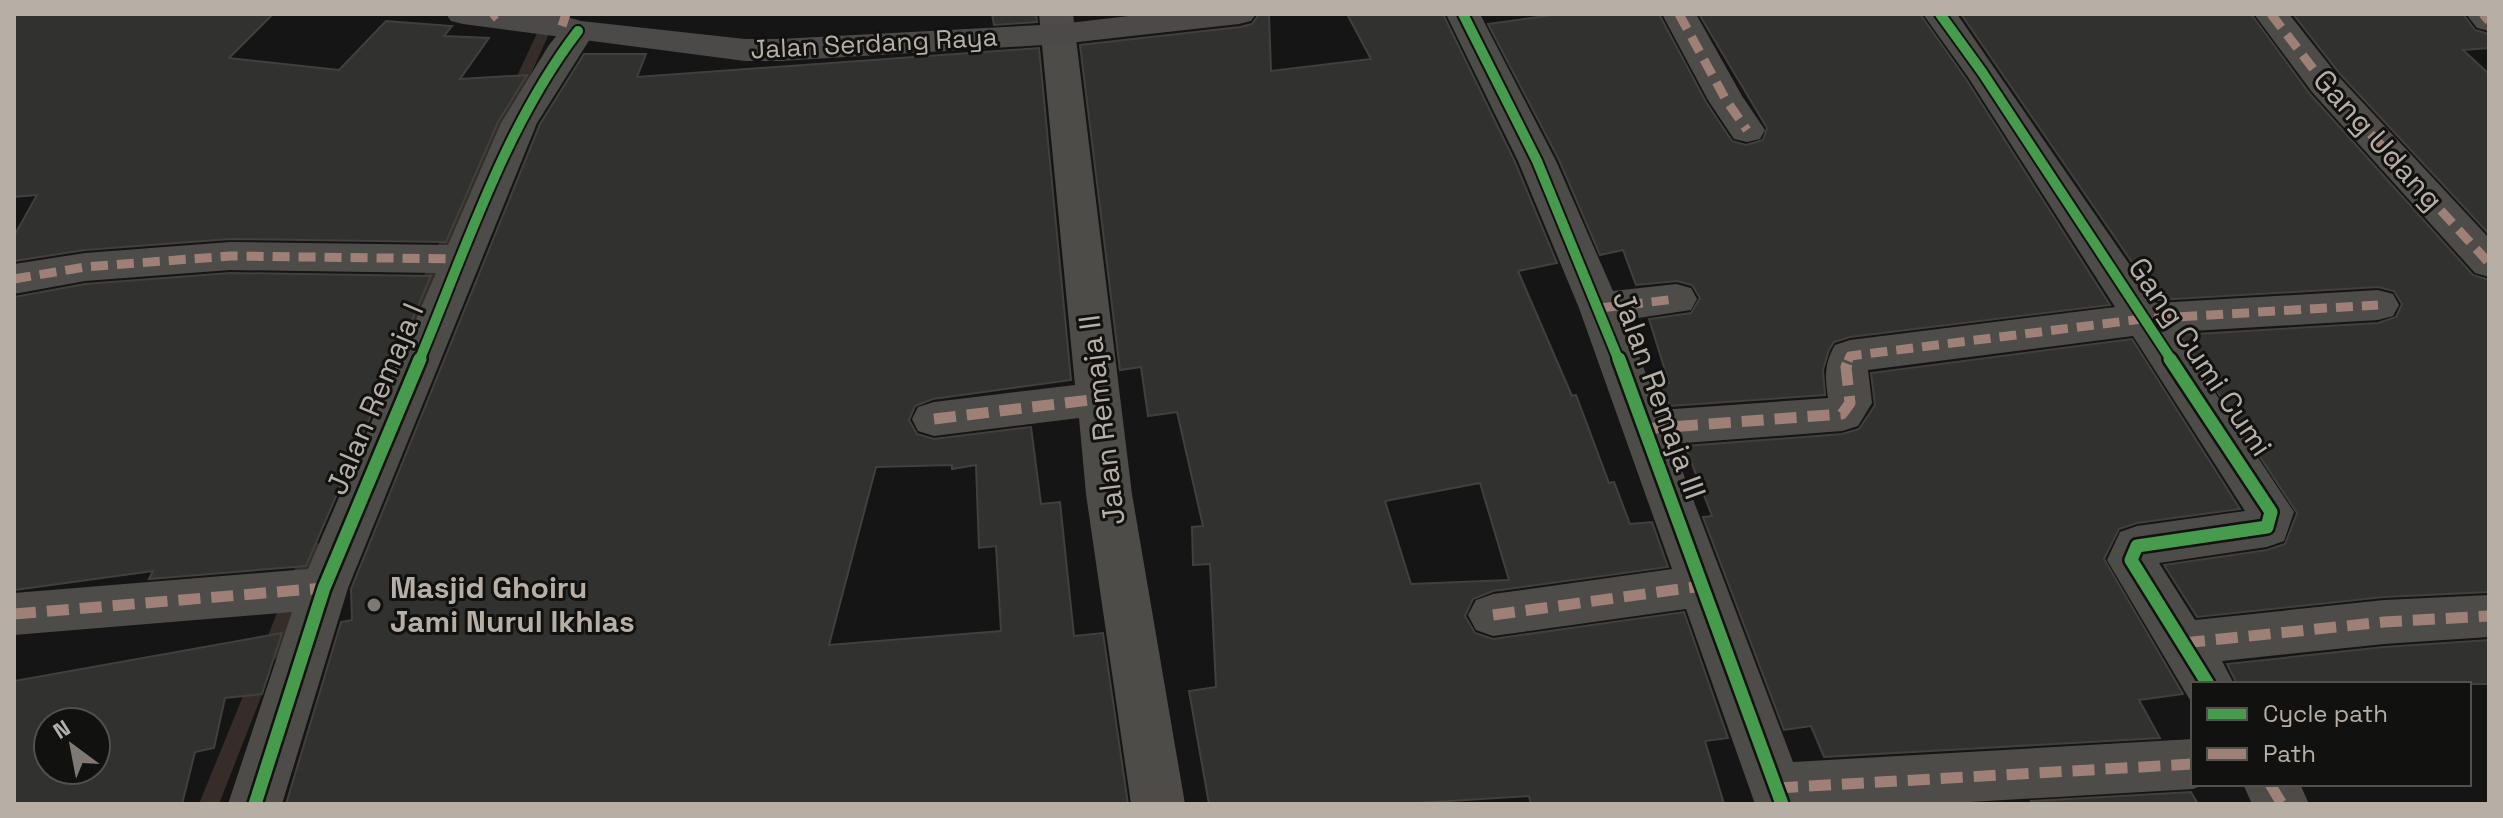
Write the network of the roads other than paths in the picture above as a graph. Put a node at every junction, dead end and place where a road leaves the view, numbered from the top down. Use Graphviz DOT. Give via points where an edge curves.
graph roads {
  1 [pos="1239,14"];
  2 [pos="1463,14"];
  3 [pos="1679,14"];
  4 [pos="1940,14"];
  5 [pos="2271,14"];
  6 [pos="2483,14"];
  7 [pos="529,20"];
  8 [pos="2489,21"];
  9 [pos="1058,24"];
  10 [pos="1747,130"];
  11 [pos="440,258"];
  12 [pos="2489,263"];
  13 [pos="14,279"];
  14 [pos="1676,299"];
  15 [pos="2378,305"];
  16 [pos="1600,308"];
  17 [pos="2142,319"];
  18 [pos="1098,399"];
  19 [pos="934,419"];
  20 [pos="1643,429"];
  21 [pos="1702,586"];
  22 [pos="303,590"];
  23 [pos="14,614"];
  24 [pos="1493,615"];
  25 [pos="2489,616"];
  26 [pos="2195,664"];
  27 [pos="2191,764"];
  28 [pos="2271,786"];
  29 [pos="1779,796"];
  30 [pos="255,804"];
  31 [pos="1158,804"];
  32 [pos="2282,804"];
  1 -- 9 [label="street, Jalan Serdang Raya"];
  2 -- 16 [label="street, Jalan Remaja III" via="1537,161"];
  3 -- 10 [label="street"];
  4 -- 17 [label="street, Gang Cumi Cumi"];
  5 -- 12 [label="street, Gang Udang" via="2325,84"];
  6 -- 8 [label="street"];
  7 -- 9 [label="street, Jalan Serdang Raya" via="745,50"];
  7 -- 11 [label="street, Jalan Remaja I" via="561,53"];
  9 -- 18 [label="street, Jalan Remaja II"];
  11 -- 13 [label="street" via="230,256 85,267"];
  11 -- 22 [label="street, Jalan Remaja I"];
  14 -- 16 [label="street"];
  15 -- 17 [label="street"];
  16 -- 20 [label="street, Jalan Remaja III"];
  17 -- 20 [label="street" via="1850,356 1850,403 1842,414"];
  17 -- 26 [label="street, Gang Cumi Cumi" via="2271,512 2267,527 2137,546 2131,560"];
  18 -- 19 [label="street"];
  18 -- 31 [label="street, Jalan Remaja II"];
  20 -- 21 [label="street, Jalan Remaja III"];
  21 -- 24 [label="street"];
  21 -- 29 [label="street, Jalan Remaja III"];
  22 -- 23 [label="street"];
  22 -- 30 [label="street, Jalan Remaja I"];
  25 -- 26 [label="street" via="2384,622"];
  27 -- 29 [label="street"];
  28 -- 32 [label="street"];
}
